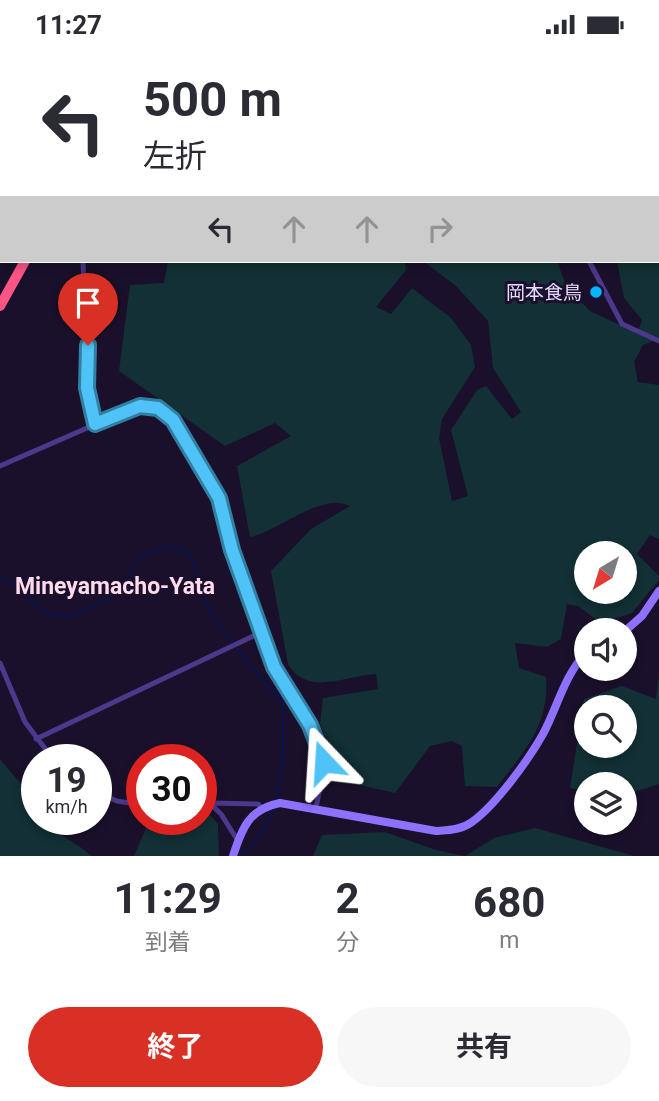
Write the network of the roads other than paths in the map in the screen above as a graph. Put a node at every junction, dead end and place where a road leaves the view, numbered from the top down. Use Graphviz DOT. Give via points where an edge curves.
graph roads {
  1 [pos="23,263"];
  2 [pos="83,263"];
  3 [pos="590,263"];
  4 [pos="0,306"];
  5 [pos="659,341"];
  6 [pos="95,424"];
  7 [pos="0,465"];
  8 [pos="658,593"];
  9 [pos="637,620"];
  10 [pos="262,632"];
  11 [pos="0,663"];
  12 [pos="574,669"];
  13 [pos="36,739"];
  14 [pos="40,744"];
  15 [pos="217,803"];
  16 [pos="262,807"];
  17 [pos="316,807"];
  18 [pos="217,809"];
  19 [pos="237,841"];
  20 [pos="233,856"];
  1 -- 4 [label="highway"];
  2 -- 6 [label="street" via="87,388"];
  3 -- 5 [label="street" via="622,324"];
  6 -- 7 [label="street"];
  6 -- 10 [label="street" via="140,406 158,408 173,420 219,498 232,550"];
  8 -- 9 [label="main road"];
  10 -- 13 [label="street"];
  10 -- 17 [label="street" via="274,667 321,752 324,771"];
  11 -- 13 [label="street"];
  12 -- 17 [label="main road" via="537,744 490,805 461,828 436,831"];
  13 -- 14 [label="street"];
  15 -- 16 [label="street"];
  16 -- 17 [label="main road" via="276,803"];
  16 -- 19 [label="main road" via="249,818"];
  18 -- 19 [label="street"];
  19 -- 20 [label="main road"];
}
